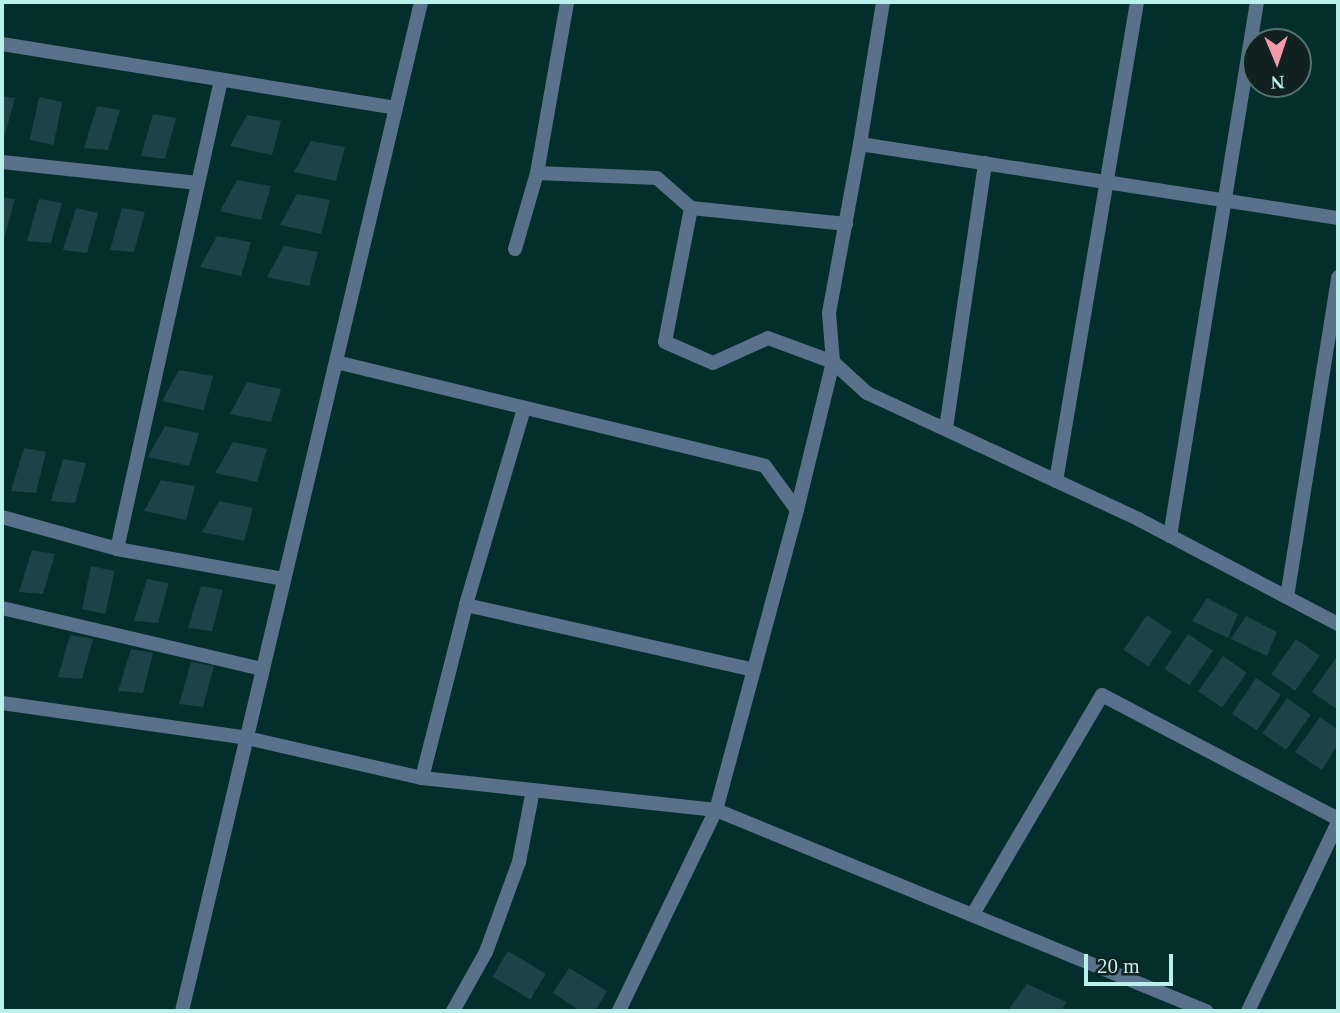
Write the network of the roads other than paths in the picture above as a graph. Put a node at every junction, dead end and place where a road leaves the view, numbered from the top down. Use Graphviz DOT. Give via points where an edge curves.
graph roads {
  1 [pos="421,2"];
  2 [pos="567,2"];
  3 [pos="884,2"];
  4 [pos="1137,2"];
  5 [pos="1257,2"];
  6 [pos="2,44"];
  7 [pos="221,79"];
  8 [pos="396,108"];
  9 [pos="860,144"];
  10 [pos="2,162"];
  11 [pos="985,163"];
  12 [pos="537,173"];
  13 [pos="1107,181"];
  14 [pos="198,183"];
  15 [pos="1223,200"];
  16 [pos="691,208"];
  17 [pos="1338,218"];
  18 [pos="846,224"];
  19 [pos="515,249"];
  20 [pos="1338,277"];
  21 [pos="336,362"];
  22 [pos="833,362"];
  23 [pos="523,412"];
  24 [pos="946,428"];
  25 [pos="1056,481"];
  26 [pos="797,510"];
  27 [pos="2,517"];
  28 [pos="1170,536"];
  29 [pos="117,549"];
  30 [pos="284,579"];
  31 [pos="1287,597"];
  32 [pos="466,605"];
  33 [pos="2,608"];
  34 [pos="1338,624"];
  35 [pos="263,669"];
  36 [pos="754,670"];
  37 [pos="2,703"];
  38 [pos="247,738"];
  39 [pos="422,778"];
  40 [pos="533,790"];
  41 [pos="716,810"];
  42 [pos="1338,821"];
  43 [pos="973,914"];
  44 [pos="182,1011"];
  45 [pos="453,1011"];
  46 [pos="619,1011"];
  47 [pos="1206,1011"];
  48 [pos="1248,1011"];
  1 -- 8 [label="street"];
  2 -- 12 [label="street"];
  3 -- 9 [label="street"];
  4 -- 13 [label="street"];
  5 -- 15 [label="street"];
  6 -- 7 [label="street"];
  7 -- 8 [label="street"];
  7 -- 14 [label="street"];
  8 -- 21 [label="street"];
  9 -- 11 [label="street"];
  9 -- 18 [label="street"];
  10 -- 14 [label="street"];
  11 -- 13 [label="street"];
  11 -- 24 [label="street"];
  12 -- 16 [label="street" via="657,178"];
  12 -- 19 [label="street"];
  13 -- 15 [label="street"];
  13 -- 25 [label="street"];
  14 -- 29 [label="street"];
  15 -- 17 [label="street"];
  15 -- 28 [label="street"];
  16 -- 18 [label="street"];
  16 -- 22 [label="street" via="665,342 713,363 768,338"];
  18 -- 22 [label="street" via="829,313"];
  20 -- 31 [label="street"];
  21 -- 23 [label="street"];
  21 -- 30 [label="street"];
  22 -- 24 [label="street" via="867,393"];
  22 -- 26 [label="street"];
  23 -- 26 [label="street" via="765,466"];
  23 -- 32 [label="street"];
  24 -- 25 [label="street"];
  25 -- 28 [label="street"];
  26 -- 36 [label="street"];
  27 -- 29 [label="street"];
  28 -- 31 [label="street"];
  29 -- 30 [label="street"];
  30 -- 35 [label="street"];
  31 -- 34 [label="street"];
  32 -- 36 [label="street"];
  32 -- 39 [label="street"];
  33 -- 35 [label="street"];
  35 -- 38 [label="street"];
  36 -- 41 [label="street"];
  37 -- 38 [label="street"];
  38 -- 39 [label="street"];
  38 -- 44 [label="street"];
  39 -- 40 [label="street"];
  40 -- 41 [label="street"];
  40 -- 45 [label="street" via="519,862 486,951"];
  41 -- 43 [label="street"];
  41 -- 46 [label="street"];
  42 -- 43 [label="street" via="1102,695"];
  42 -- 48 [label="street"];
  43 -- 47 [label="street"];
}
